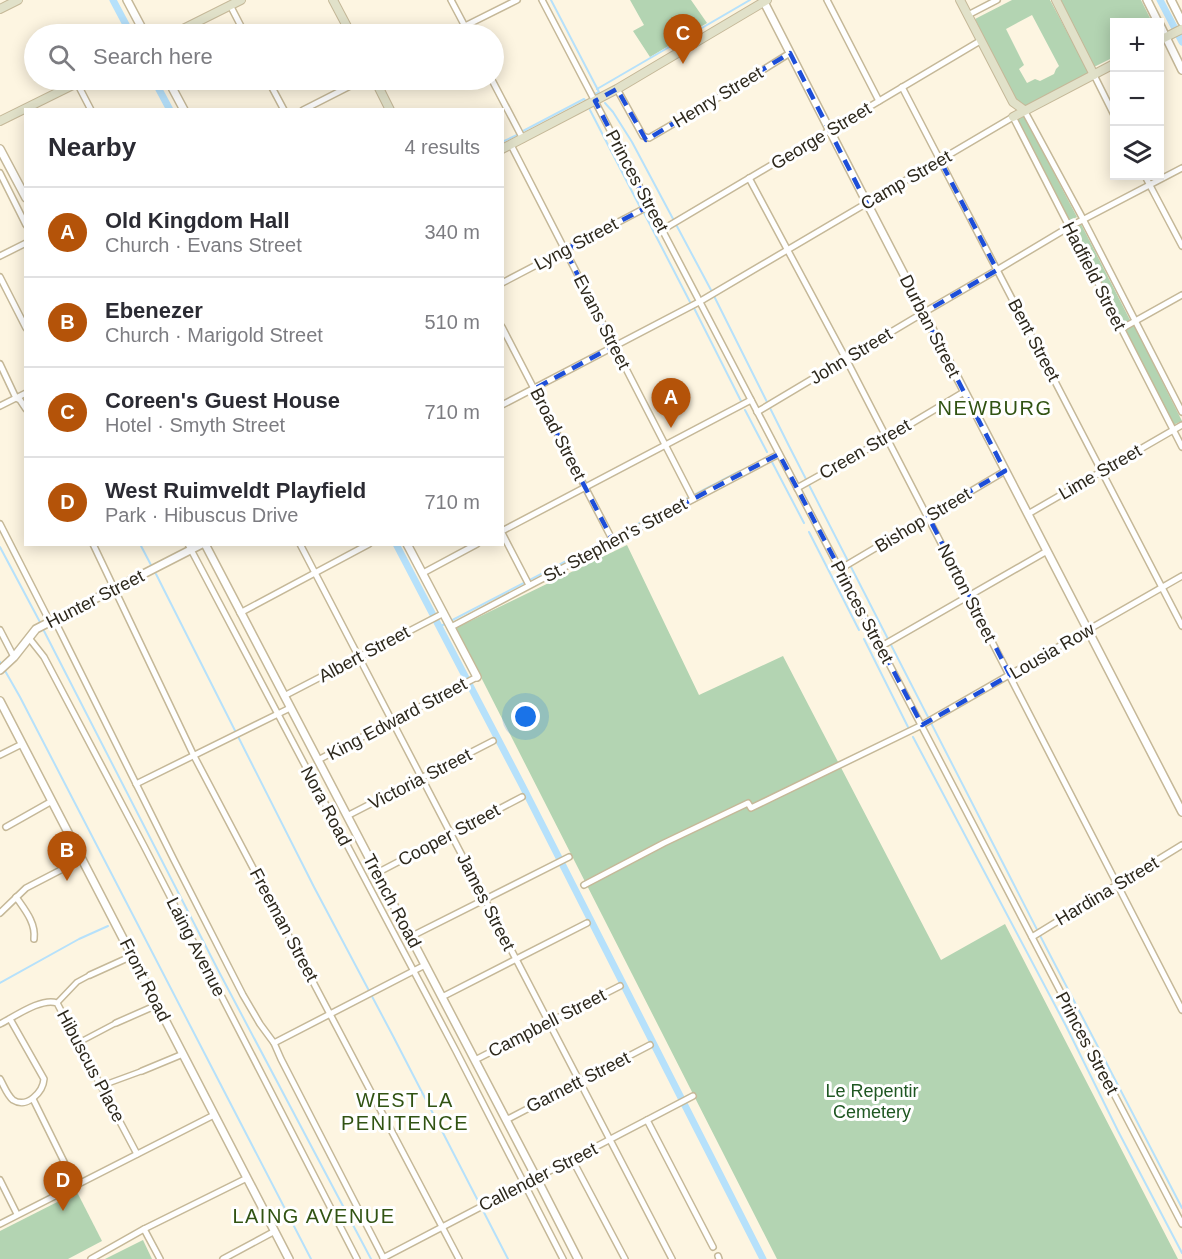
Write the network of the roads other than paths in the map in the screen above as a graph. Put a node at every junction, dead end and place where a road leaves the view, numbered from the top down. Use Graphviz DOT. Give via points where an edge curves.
graph roads {
  1 [pos="18,0"];
  2 [pos="128,0"];
  3 [pos="241,0"];
  4 [pos="333,0"];
  5 [pos="451,0"];
  6 [pos="517,0"];
  7 [pos="542,0"];
  8 [pos="765,0"];
  9 [pos="827,0"];
  10 [pos="960,0"];
  11 [pos="998,0"];
  12 [pos="1056,0"];
  13 [pos="1147,0"];
  14 [pos="1171,0"];
  15 [pos="230,5"];
  16 [pos="0,9"];
  17 [pos="968,15"];
  18 [pos="1156,18"];
  19 [pos="1182,22"];
  20 [pos="140,24"];
  21 [pos="193,24"];
  22 [pos="240,24"];
  23 [pos="346,24"];
  24 [pos="463,24"];
  25 [pos="471,24"];
  26 [pos="1182,29"];
  27 [pos="1165,37"];
  28 [pos="980,41"];
  29 [pos="790,53"];
  30 [pos="1110,66"];
  31 [pos="1182,70"];
  32 [pos="1094,75"];
  33 [pos="902,87"];
  34 [pos="617,89"];
  35 [pos="62,90"];
  36 [pos="83,90"];
  37 [pos="173,90"];
  38 [pos="273,90"];
  39 [pos="342,90"];
  40 [pos="380,90"];
  41 [pos="497,90"];
  42 [pos="595,101"];
  43 [pos="879,101"];
  44 [pos="1012,102"];
  45 [pos="1110,107"];
  46 [pos="26,108"];
  47 [pos="90,108"];
  48 [pos="183,108"];
  49 [pos="283,108"];
  50 [pos="307,108"];
  51 [pos="389,108"];
  52 [pos="24,109"];
  53 [pos="1024,110"];
  54 [pos="1013,117"];
  55 [pos="0,121"];
  56 [pos="830,130"];
  57 [pos="523,139"];
  58 [pos="511,145"];
  59 [pos="504,148"];
  60 [pos="0,149"];
  61 [pos="940,160"];
  62 [pos="1182,168"];
  63 [pos="0,173"];
  64 [pos="749,178"];
  65 [pos="1147,180"];
  66 [pos="1149,184"];
  67 [pos="24,194"];
  68 [pos="867,203"];
  69 [pos="649,206"];
  70 [pos="1083,219"];
  71 [pos="24,221"];
  72 [pos="1069,226"];
  73 [pos="662,230"];
  74 [pos="24,244"];
  75 [pos="1182,246"];
  76 [pos="565,250"];
  77 [pos="787,251"];
  78 [pos="0,256"];
  79 [pos="997,270"];
  80 [pos="0,277"];
  81 [pos="504,282"];
  82 [pos="1182,295"];
  83 [pos="699,302"];
  84 [pos="923,313"];
  85 [pos="1135,321"];
  86 [pos="24,324"];
  87 [pos="1120,329"];
  88 [pos="504,331"];
  89 [pos="614,346"];
  90 [pos="846,359"];
  91 [pos="0,364"];
  92 [pos="534,389"];
  93 [pos="964,392"];
  94 [pos="24,394"];
  95 [pos="16,398"];
  96 [pos="751,400"];
  97 [pos="504,404"];
  98 [pos="0,406"];
  99 [pos="24,406"];
  100 [pos="757,412"];
  101 [pos="1182,412"];
  102 [pos="1182,425"];
  103 [pos="1173,430"];
  104 [pos="887,438"];
  105 [pos="665,446"];
  106 [pos="1182,447"];
  107 [pos="779,454"];
  108 [pos="1102,470"];
  109 [pos="1005,471"];
  110 [pos="800,486"];
  111 [pos="585,488"];
  112 [pos="693,500"];
  113 [pos="1028,514"];
  114 [pos="928,516"];
  115 [pos="0,524"];
  116 [pos="504,531"];
  117 [pos="504,536"];
  118 [pos="613,542"];
  119 [pos="94,546"];
  120 [pos="204,546"];
  121 [pos="301,546"];
  122 [pos="365,546"];
  123 [pos="408,546"];
  124 [pos="473,546"];
  125 [pos="190,547"];
  126 [pos="1047,551"];
  127 [pos="842,568"];
  128 [pos="314,573"];
  129 [pos="423,573"];
  130 [pos="1182,576"];
  131 [pos="529,585"];
  132 [pos="114,589"];
  133 [pos="1163,589"];
  134 [pos="969,597"];
  135 [pos="240,613"];
  136 [pos="444,613"];
  137 [pos="50,622"];
  138 [pos="1182,626"];
  139 [pos="451,627"];
  140 [pos="0,630"];
  141 [pos="1088,630"];
  142 [pos="29,638"];
  143 [pos="882,645"];
  144 [pos="14,657"];
  145 [pos="359,657"];
  146 [pos="0,670"];
  147 [pos="1010,675"];
  148 [pos="477,677"];
  149 [pos="284,696"];
  150 [pos="0,701"];
  151 [pos="290,708"];
  152 [pos="278,713"];
  153 [pos="392,721"];
  154 [pos="924,724"];
  155 [pos="493,741"];
  156 [pos="22,744"];
  157 [pos="0,755"];
  158 [pos="195,756"];
  159 [pos="318,760"];
  160 [pos="422,778"];
  161 [pos="136,784"];
  162 [pos="522,796"];
  163 [pos="52,801"];
  164 [pos="1182,812"];
  165 [pos="347,816"];
  166 [pos="6,827"];
  167 [pos="451,834"];
  168 [pos="1182,845"];
  169 [pos="569,857"];
  170 [pos="82,859"];
  171 [pos="377,873"];
  172 [pos="1117,884"];
  173 [pos="584,885"];
  174 [pos="16,897"];
  175 [pos="485,899"];
  176 [pos="0,913"];
  177 [pos="587,923"];
  178 [pos="410,937"];
  179 [pos="1032,937"];
  180 [pos="34,939"];
  181 [pos="132,956"];
  182 [pos="516,960"];
  183 [pos="425,965"];
  184 [pos="413,971"];
  185 [pos="90,975"];
  186 [pos="620,986"];
  187 [pos="442,997"];
  188 [pos="57,1003"];
  189 [pos="157,1005"];
  190 [pos="1182,1010"];
  191 [pos="331,1015"];
  192 [pos="10,1019"];
  193 [pos="549,1022"];
  194 [pos="116,1023"];
  195 [pos="0,1024"];
  196 [pos="274,1043"];
  197 [pos="78,1044"];
  198 [pos="650,1045"];
  199 [pos="183,1053"];
  200 [pos="475,1060"];
  201 [pos="142,1071"];
  202 [pos="0,1079"];
  203 [pos="579,1082"];
  204 [pos="101,1086"];
  205 [pos="691,1097"];
  206 [pos="33,1099"];
  207 [pos="214,1115"];
  208 [pos="506,1120"];
  209 [pos="647,1120"];
  210 [pos="609,1139"];
  211 [pos="137,1154"];
  212 [pos="572,1159"];
  213 [pos="537,1177"];
  214 [pos="247,1178"];
  215 [pos="0,1180"];
  216 [pos="524,1184"];
  217 [pos="76,1186"];
  218 [pos="18,1214"];
  219 [pos="0,1224"];
  220 [pos="1182,1224"];
  221 [pos="442,1226"];
  222 [pos="144,1229"];
  223 [pos="275,1232"];
  224 [pos="713,1247"];
  225 [pos="383,1258"];
  226 [pos="91,1259"];
  227 [pos="160,1259"];
  228 [pos="223,1259"];
  229 [pos="289,1259"];
  230 [pos="357,1259"];
  231 [pos="459,1259"];
  232 [pos="563,1259"];
  233 [pos="578,1259"];
  234 [pos="625,1259"];
  235 [pos="672,1259"];
  1 -- 16 [label="main road"];
  2 -- 20 [label="street"];
  3 -- 15 [label="main road"];
  4 -- 23 [label="main road"];
  5 -- 24 [label="street"];
  6 -- 25 [label="street"];
  7 -- 42 [label="street, Princes Street"];
  8 -- 29 [label="street, Durban Street"];
  8 -- 34 [label="main road"];
  9 -- 43 [label="street"];
  10 -- 17 [label="main road, Hadfield Street"];
  11 -- 17 [label="street"];
  12 -- 32 [label="main road"];
  13 -- 18 [label="street"];
  14 -- 19 [label="street"];
  15 -- 21 [label="main road"];
  15 -- 22 [label="street"];
  17 -- 28 [label="main road, Hadfield Street"];
  26 -- 27 [label="main road"];
  27 -- 31 [label="street"];
  28 -- 33 [label="street, George Street"];
  28 -- 44 [label="main road, Hadfield Street"];
  29 -- 34 [label="street, Henry Street" via="651,137 645,137"];
  29 -- 56 [label="street, Durban Street"];
  30 -- 32 [label="main road, Camp Street"];
  32 -- 45 [label="street"];
  32 -- 53 [label="main road, Camp Street"];
  33 -- 43 [label="street, George Street"];
  33 -- 61 [label="street, Bent Street"];
  34 -- 42 [label="main road"];
  35 -- 46 [label="main road"];
  36 -- 47 [label="street"];
  37 -- 48 [label="street"];
  38 -- 49 [label="street"];
  39 -- 50 [label="street"];
  40 -- 51 [label="main road"];
  41 -- 57 [label="street"];
  42 -- 57 [label="main road"];
  42 -- 69 [label="street, Princes Street"];
  43 -- 56 [label="street, George Street"];
  44 -- 53 [label="main road, Hadfield Street"];
  44 -- 54 [label="main road, Hadfield Street"];
  52 -- 55 [label="main road"];
  53 -- 54 [label="main road, Camp Street"];
  53 -- 70 [label="street, Hadfield Street"];
  54 -- 61 [label="street, Camp Street"];
  54 -- 72 [label="street, Hadfield Street"];
  56 -- 64 [label="street, George Street"];
  56 -- 68 [label="street, Durban Street"];
  57 -- 58 [label="main road"];
  58 -- 59 [label="main road"];
  58 -- 76 [label="street, Evans Street"];
  60 -- 67 [label="street"];
  61 -- 68 [label="street, Camp Street"];
  61 -- 79 [label="street, Bent Street"];
  62 -- 66 [label="street, John Street"];
  63 -- 71 [label="street"];
  64 -- 73 [label="street, George Street"];
  64 -- 77 [label="street, Norton Street"];
  65 -- 66 [label="street"];
  66 -- 70 [label="street, John Street"];
  66 -- 75 [label="street"];
  68 -- 77 [label="street, Camp Street"];
  68 -- 84 [label="street, Durban Street"];
  69 -- 73 [label="street, Princes Street"];
  69 -- 76 [label="street, Lyng Street"];
  70 -- 72 [label="street, John Street"];
  70 -- 85 [label="street, Hadfield Street"];
  72 -- 79 [label="street, John Street"];
  72 -- 87 [label="street, Hadfield Street"];
  73 -- 83 [label="street, Princes Street"];
  74 -- 78 [label="street"];
  76 -- 81 [label="street, Lyng Street"];
  76 -- 89 [label="street, Evans Street"];
  77 -- 83 [label="street, Camp Street"];
  77 -- 90 [label="street, Norton Street"];
  79 -- 84 [label="street, John Street"];
  79 -- 108 [label="street, Bent Street"];
  80 -- 86 [label="street"];
  82 -- 85 [label="street"];
  83 -- 89 [label="street, Camp Street"];
  83 -- 96 [label="street, Princes Street"];
  84 -- 90 [label="street, John Street"];
  84 -- 93 [label="street, Durban Street"];
  85 -- 87 [label="street"];
  85 -- 101 [label="street, Hadfield Street"];
  87 -- 103 [label="street, Hadfield Street"];
  88 -- 92 [label="street, Broad Street"];
  89 -- 92 [label="street, Camp Street"];
  89 -- 105 [label="street, Evans Street"];
  90 -- 100 [label="street, John Street"];
  90 -- 104 [label="street, Norton Street"];
  91 -- 95 [label="street"];
  92 -- 97 [label="street, Camp Street"];
  92 -- 111 [label="street, Broad Street"];
  93 -- 104 [label="street, Creen Street"];
  93 -- 109 [label="street, Durban Street"];
  94 -- 95 [label="street"];
  95 -- 98 [label="street"];
  95 -- 99 [label="street"];
  96 -- 100 [label="street, Princes Street"];
  96 -- 105 [label="street"];
  100 -- 107 [label="street, Princes Street"];
  102 -- 103 [label="street, Lime Street"];
  103 -- 106 [label="street, Hadfield Street"];
  103 -- 108 [label="street, Lime Street"];
  104 -- 110 [label="street, Creen Street"];
  104 -- 114 [label="street, Norton Street"];
  105 -- 111 [label="street"];
  105 -- 112 [label="street, Evans Street"];
  107 -- 110 [label="street, Princes Street"];
  107 -- 112 [label="street, St. Stephen's Street"];
  108 -- 113 [label="street, Lime Street"];
  108 -- 133 [label="street, Bent Street"];
  109 -- 113 [label="street, Durban Street"];
  109 -- 114 [label="street, Bishop Street"];
  110 -- 127 [label="street, Princes Street"];
  111 -- 116 [label="street"];
  111 -- 118 [label="street, Broad Street"];
  112 -- 118 [label="street, St. Stephen's Street"];
  113 -- 126 [label="street, Durban Street"];
  114 -- 127 [label="street, Bishop Street"];
  114 -- 134 [label="street, Norton Street"];
  115 -- 137 [label="street"];
  117 -- 131 [label="street"];
  118 -- 131 [label="street, St. Stephen's Street"];
  119 -- 132 [label="street, Freeman Street"];
  120 -- 135 [label="street, Trench Road"];
  121 -- 128 [label="street, James Street"];
  122 -- 128 [label="street"];
  123 -- 129 [label="street"];
  124 -- 129 [label="street"];
  125 -- 132 [label="street, Hunter Street"];
  125 -- 152 [label="street, Nora Road"];
  126 -- 134 [label="street"];
  126 -- 141 [label="street, Durban Street"];
  127 -- 143 [label="street, Princes Street"];
  128 -- 135 [label="street"];
  128 -- 145 [label="street, James Street"];
  129 -- 136 [label="street"];
  130 -- 133 [label="street, Lousia Row"];
  131 -- 139 [label="street, St. Stephen's Street"];
  132 -- 137 [label="street, Hunter Street"];
  132 -- 158 [label="street, Freeman Street"];
  133 -- 138 [label="street, Bent Street"];
  133 -- 141 [label="street, Lousia Row"];
  134 -- 143 [label="street"];
  134 -- 147 [label="street, Norton Street"];
  135 -- 149 [label="street, Trench Road"];
  136 -- 139 [label="street"];
  136 -- 145 [label="street, Albert Street"];
  137 -- 142 [label="street, Hunter Street"];
  137 -- 161 [label="street"];
  139 -- 148 [label="street"];
  140 -- 144 [label="street"];
  141 -- 147 [label="street, Lousia Row"];
  141 -- 164 [label="street, Durban Street"];
  142 -- 144 [label="street, Hunter Street"];
  142 -- 230 [label="street, Laing Avenue" via="44,657 144,846"];
  143 -- 154 [label="street, Princes Street"];
  144 -- 146 [label="street, Hunter Street"];
  145 -- 149 [label="street, Albert Street"];
  145 -- 153 [label="street, James Street"];
  147 -- 154 [label="street, Lousia Row"];
  147 -- 172 [label="street, Norton Street"];
  148 -- 153 [label="street, King Edward Street"];
  149 -- 151 [label="street, Trench Road"];
  150 -- 156 [label="street, Front Road"];
  151 -- 152 [label="street"];
  151 -- 159 [label="street, Trench Road"];
  152 -- 158 [label="street"];
  152 -- 184 [label="street, Nora Road"];
  153 -- 159 [label="street, King Edward Street"];
  153 -- 160 [label="street, James Street"];
  154 -- 173 [label="street, Lousia Row" via="751,808 748,803"];
  154 -- 179 [label="street, Princes Street"];
  155 -- 160 [label="street, Victoria Street"];
  156 -- 157 [label="street"];
  156 -- 163 [label="street, Front Road"];
  158 -- 161 [label="street"];
  158 -- 191 [label="street, Freeman Street"];
  159 -- 165 [label="street, Trench Road"];
  160 -- 165 [label="street, Victoria Street"];
  160 -- 167 [label="street, James Street"];
  161 -- 196 [label="street" via="243,995"];
  162 -- 167 [label="street, Cooper Street"];
  163 -- 166 [label="street"];
  163 -- 170 [label="street, Front Road"];
  165 -- 171 [label="street, Trench Road"];
  167 -- 171 [label="street, Cooper Street"];
  167 -- 175 [label="street, James Street"];
  168 -- 172 [label="street, Hardina Street"];
  169 -- 175 [label="street"];
  170 -- 174 [label="street"];
  170 -- 181 [label="street, Front Road"];
  171 -- 178 [label="street, Trench Road"];
  172 -- 179 [label="street, Hardina Street"];
  172 -- 190 [label="street, Norton Street"];
  174 -- 176 [label="street"];
  174 -- 180 [label="street" via="32,923"];
  175 -- 178 [label="street"];
  175 -- 182 [label="street, James Street"];
  177 -- 182 [label="street"];
  178 -- 183 [label="street, Trench Road"];
  179 -- 220 [label="street, Princes Street"];
  181 -- 185 [label="street"];
  181 -- 189 [label="street, Front Road"];
  182 -- 187 [label="street"];
  182 -- 193 [label="street, James Street"];
  183 -- 184 [label="street"];
  183 -- 187 [label="street, Trench Road"];
  184 -- 191 [label="street"];
  184 -- 216 [label="street, Nora Road"];
  185 -- 188 [label="street" via="77,982"];
  186 -- 193 [label="street, Campbell Street"];
  187 -- 200 [label="street, Trench Road"];
  188 -- 192 [label="street, Hibuscus Place" via="43,1002"];
  188 -- 197 [label="street, Hibuscus Place"];
  189 -- 194 [label="street"];
  189 -- 199 [label="street, Front Road"];
  191 -- 196 [label="street"];
  191 -- 221 [label="street, Freeman Street"];
  192 -- 195 [label="street, Hibuscus Place"];
  192 -- 206 [label="street" via="44,1079"];
  193 -- 200 [label="street, Campbell Street"];
  193 -- 203 [label="street, James Street"];
  194 -- 197 [label="street"];
  196 -- 225 [label="street"];
  197 -- 204 [label="street, Hibuscus Place"];
  198 -- 203 [label="street, Garnett Street"];
  199 -- 201 [label="street"];
  199 -- 207 [label="street, Front Road"];
  200 -- 208 [label="street, Trench Road"];
  201 -- 204 [label="street"];
  202 -- 206 [label="street" via="16,1102"];
  203 -- 208 [label="street, Garnett Street"];
  203 -- 210 [label="street, James Street"];
  204 -- 211 [label="street, Hibuscus Place"];
  205 -- 209 [label="street, Callender Street"];
  206 -- 217 [label="street"];
  207 -- 211 [label="street"];
  207 -- 214 [label="street, Front Road"];
  208 -- 213 [label="street, Trench Road"];
  209 -- 210 [label="street, Callender Street"];
  209 -- 224 [label="street"];
  210 -- 212 [label="street, Callender Street"];
  210 -- 235 [label="street, James Street"];
  211 -- 217 [label="street"];
  212 -- 213 [label="street, Callender Street"];
  212 -- 234 [label="street"];
  213 -- 216 [label="street, Callender Street"];
  213 -- 233 [label="street, Trench Road"];
  214 -- 222 [label="street"];
  214 -- 223 [label="street, Front Road"];
  215 -- 218 [label="street"];
  216 -- 221 [label="street, Callender Street"];
  216 -- 232 [label="street, Nora Road"];
  217 -- 218 [label="street"];
  218 -- 219 [label="street"];
  221 -- 225 [label="street, Callender Street"];
  221 -- 231 [label="street, Freeman Street"];
  222 -- 226 [label="street"];
  222 -- 227 [label="street"];
  223 -- 228 [label="street"];
  223 -- 229 [label="street, Front Road"];
}
